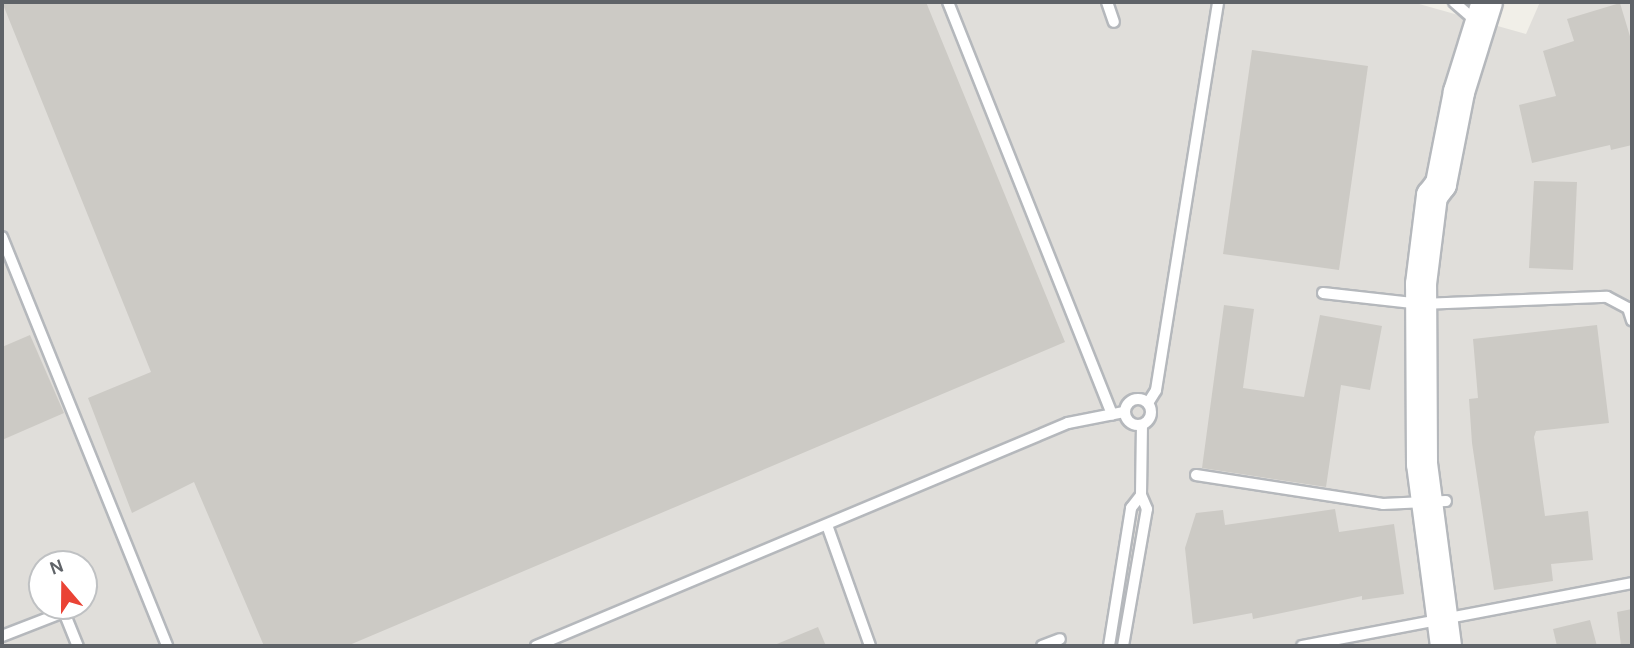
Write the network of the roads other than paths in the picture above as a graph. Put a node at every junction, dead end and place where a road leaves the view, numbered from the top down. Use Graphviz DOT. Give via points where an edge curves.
graph roads {
  1 [pos="948,2"];
  2 [pos="1107,2"];
  3 [pos="1218,2"];
  4 [pos="1454,2"];
  5 [pos="1483,13"];
  6 [pos="1114,22"];
  7 [pos="2,237"];
  8 [pos="1323,293"];
  9 [pos="1430,304"];
  10 [pos="1632,320"];
  11 [pos="1148,403"];
  12 [pos="1124,412"];
  13 [pos="1112,415"];
  14 [pos="1142,425"];
  15 [pos="1196,475"];
  16 [pos="1141,495"];
  17 [pos="1436,503"];
  18 [pos="827,525"];
  19 [pos="1632,583"];
  20 [pos="1449,627"];
  21 [pos="2,636"];
  22 [pos="1060,639"];
  23 [pos="78,646"];
  24 [pos="167,646"];
  25 [pos="536,646"];
  26 [pos="870,646"];
  27 [pos="1042,646"];
  28 [pos="1109,646"];
  29 [pos="1123,646"];
  30 [pos="1302,646"];
  31 [pos="1465,646"];
  1 -- 13 [label="lane"];
  2 -- 6 [label="lane"];
  3 -- 11 [label="lane" via="1156,390"];
  4 -- 5 [label="lane"];
  5 -- 9 [label="street" via="1441,184 1432,196"];
  7 -- 24 [label="lane"];
  8 -- 9 [label="lane"];
  9 -- 10 [label="lane" via="1606,297 1628,308"];
  9 -- 17 [label="street"];
  11 -- 12 [label="lane" via="1132,400"];
  11 -- 14 [label="lane" via="1150,415"];
  12 -- 13 [label="lane"];
  12 -- 14 [label="lane" via="1129,422"];
  13 -- 18 [label="lane" via="1068,423"];
  14 -- 16 [label="lane"];
  15 -- 17 [label="lane" via="1345,500"];
  16 -- 28 [label="lane" via="1131,508"];
  16 -- 29 [label="lane" via="1147,509"];
  17 -- 20 [label="street"];
  18 -- 25 [label="lane"];
  18 -- 26 [label="lane"];
  19 -- 20 [label="lane"];
  20 -- 30 [label="lane"];
  20 -- 31 [label="street"];
  21 -- 23 [label="lane" via="64,612"];
  22 -- 27 [label="lane"];
}
